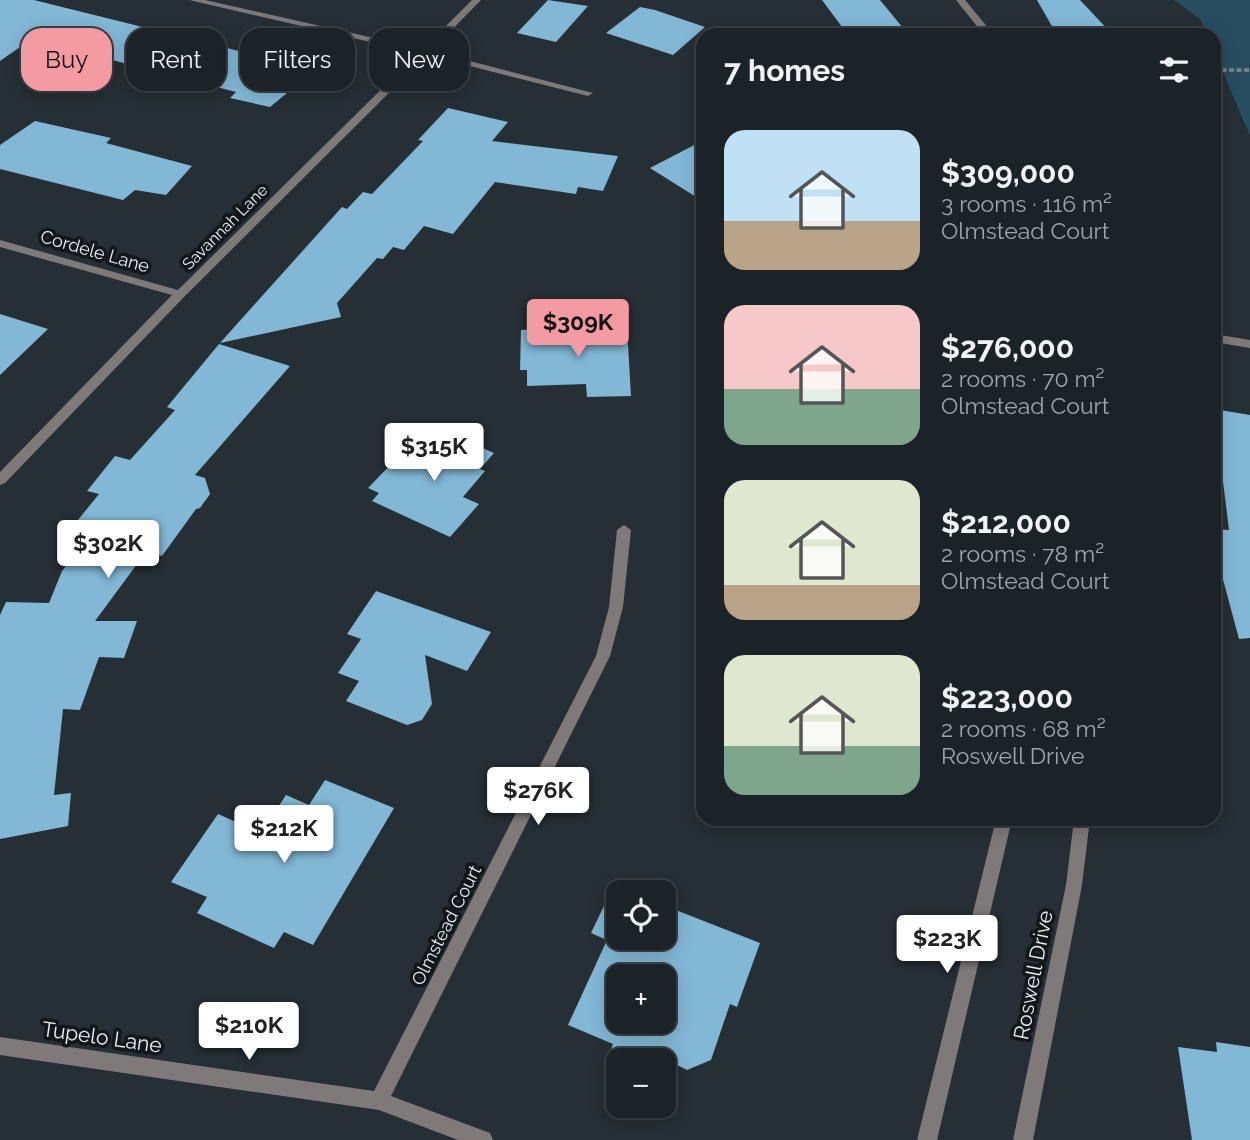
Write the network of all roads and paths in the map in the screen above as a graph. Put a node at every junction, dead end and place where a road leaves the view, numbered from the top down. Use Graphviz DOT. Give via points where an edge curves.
graph roads {
  1 [pos="193,0"];
  2 [pos="477,0"];
  3 [pos="960,0"];
  4 [pos="449,28"];
  5 [pos="983,28"];
  6 [pos="369,39"];
  7 [pos="469,63"];
  8 [pos="1221,70"];
  9 [pos="1250,70"];
  10 [pos="386,91"];
  11 [pos="589,93"];
  12 [pos="0,243"];
  13 [pos="180,294"];
  14 [pos="1221,339"];
  15 [pos="1250,344"];
  16 [pos="0,480"];
  17 [pos="624,530"];
  18 [pos="1002,826"];
  19 [pos="1081,826"];
  20 [pos="0,1046"];
  21 [pos="379,1101"];
  22 [pos="483,1140"];
  23 [pos="927,1140"];
  24 [pos="1023,1140"];
  1 -- 6 [label="street"];
  2 -- 4 [label="street, Savannah Lane"];
  3 -- 5 [label="street"];
  7 -- 11 [label="street"];
  8 -- 9 [label="path"];
  10 -- 13 [label="street, Savannah Lane"];
  12 -- 13 [label="street, Cordele Lane"];
  13 -- 16 [label="street, Savannah Lane"];
  14 -- 15 [label="street"];
  17 -- 21 [label="street, Olmstead Court" via="616,607 603,656"];
  18 -- 23 [label="street"];
  19 -- 24 [label="street, Roswell Drive" via="1074,885"];
  20 -- 21 [label="street, Tupelo Lane"];
  21 -- 22 [label="street, Tupelo Lane"];
}
